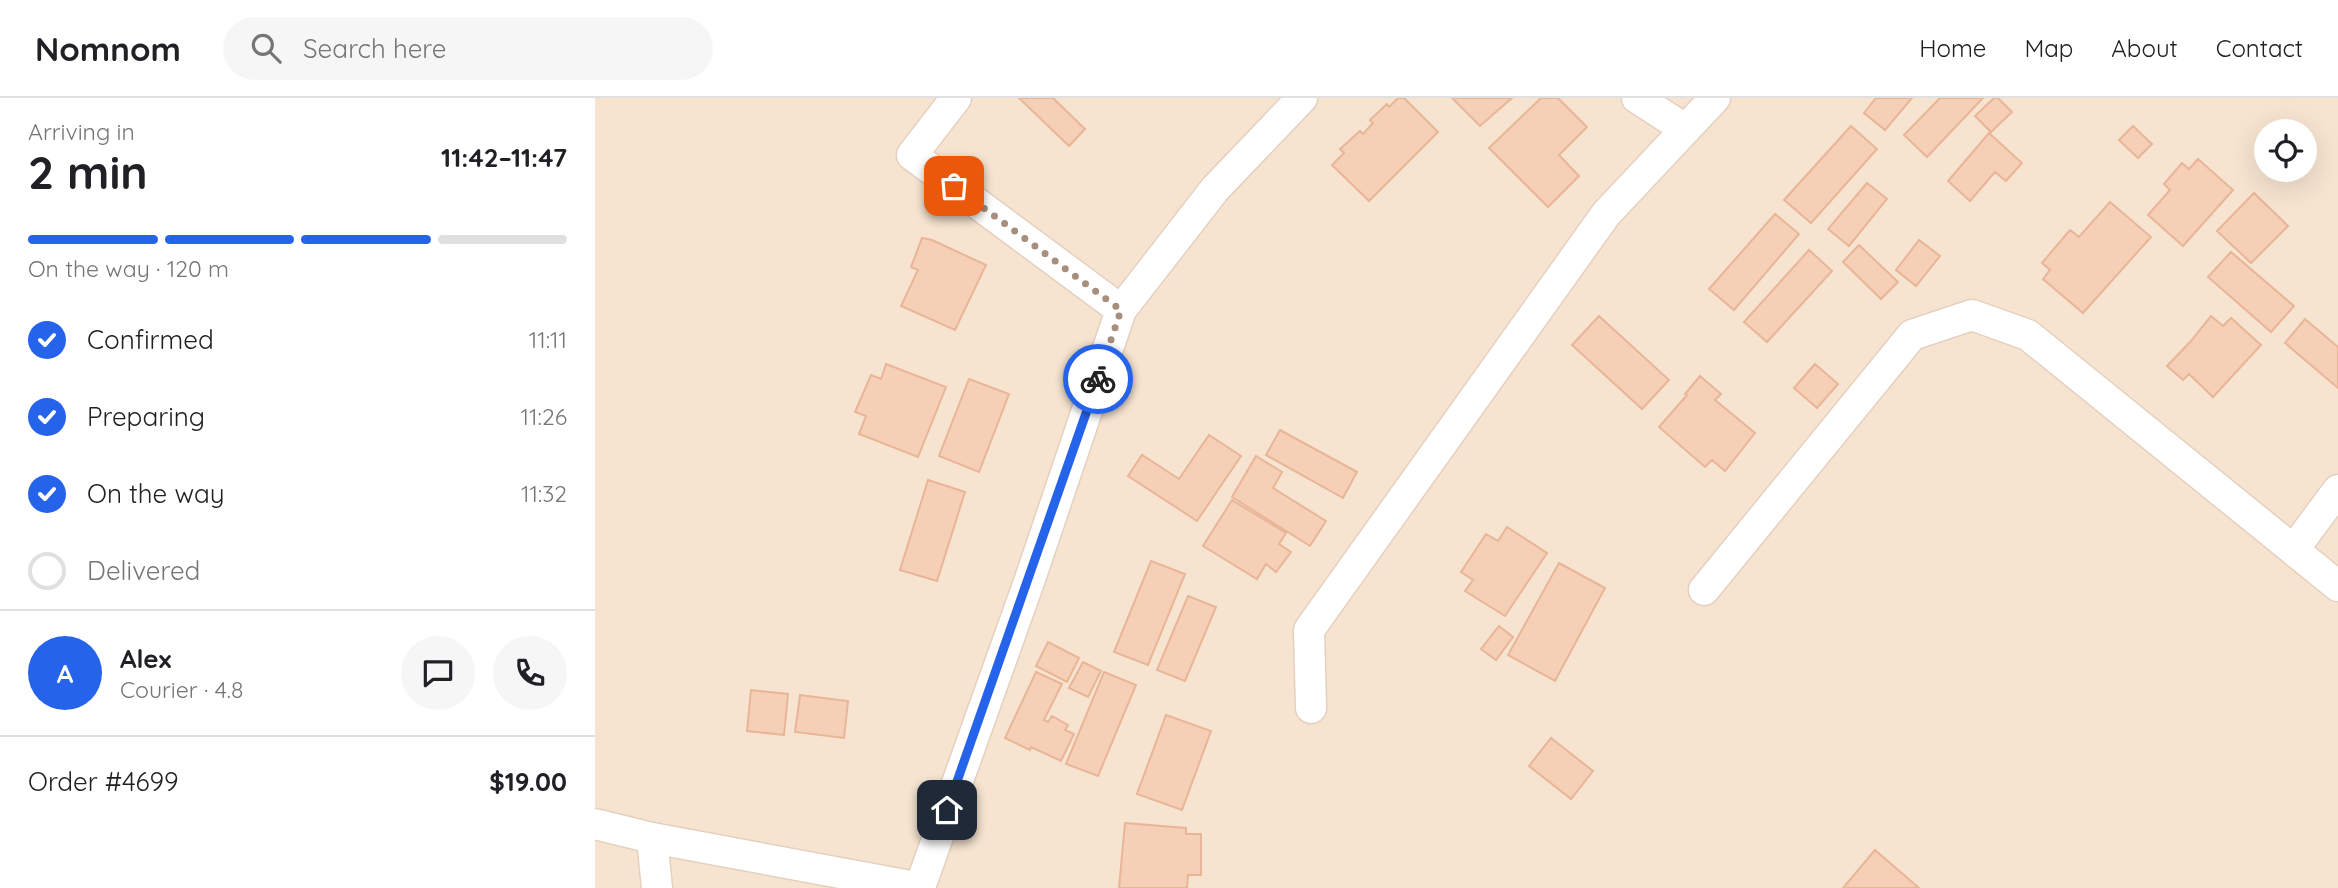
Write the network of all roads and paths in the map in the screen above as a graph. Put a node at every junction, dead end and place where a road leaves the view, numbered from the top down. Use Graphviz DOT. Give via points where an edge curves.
graph roads {
  1 [pos="956,98"];
  2 [pos="1302,98"];
  3 [pos="1637,98"];
  4 [pos="1715,98"];
  5 [pos="1685,128"];
  6 [pos="1121,310"];
  7 [pos="2338,490"];
  8 [pos="2294,549"];
  9 [pos="2338,586"];
  10 [pos="1704,590"];
  11 [pos="1311,708"];
  12 [pos="595,824"];
  13 [pos="653,838"];
  14 [pos="657,888"];
  15 [pos="921,888"];
  1 -- 6 [label="street" via="912,155"];
  2 -- 6 [label="street" via="1215,189"];
  3 -- 5 [label="street"];
  4 -- 5 [label="street"];
  5 -- 11 [label="street" via="1606,214 1309,630"];
  6 -- 15 [label="street"];
  7 -- 8 [label="street"];
  8 -- 9 [label="street"];
  8 -- 10 [label="street" via="2028,335 1972,315 1912,335"];
  12 -- 13 [label="street"];
  13 -- 14 [label="street"];
  13 -- 15 [label="street"];
}
